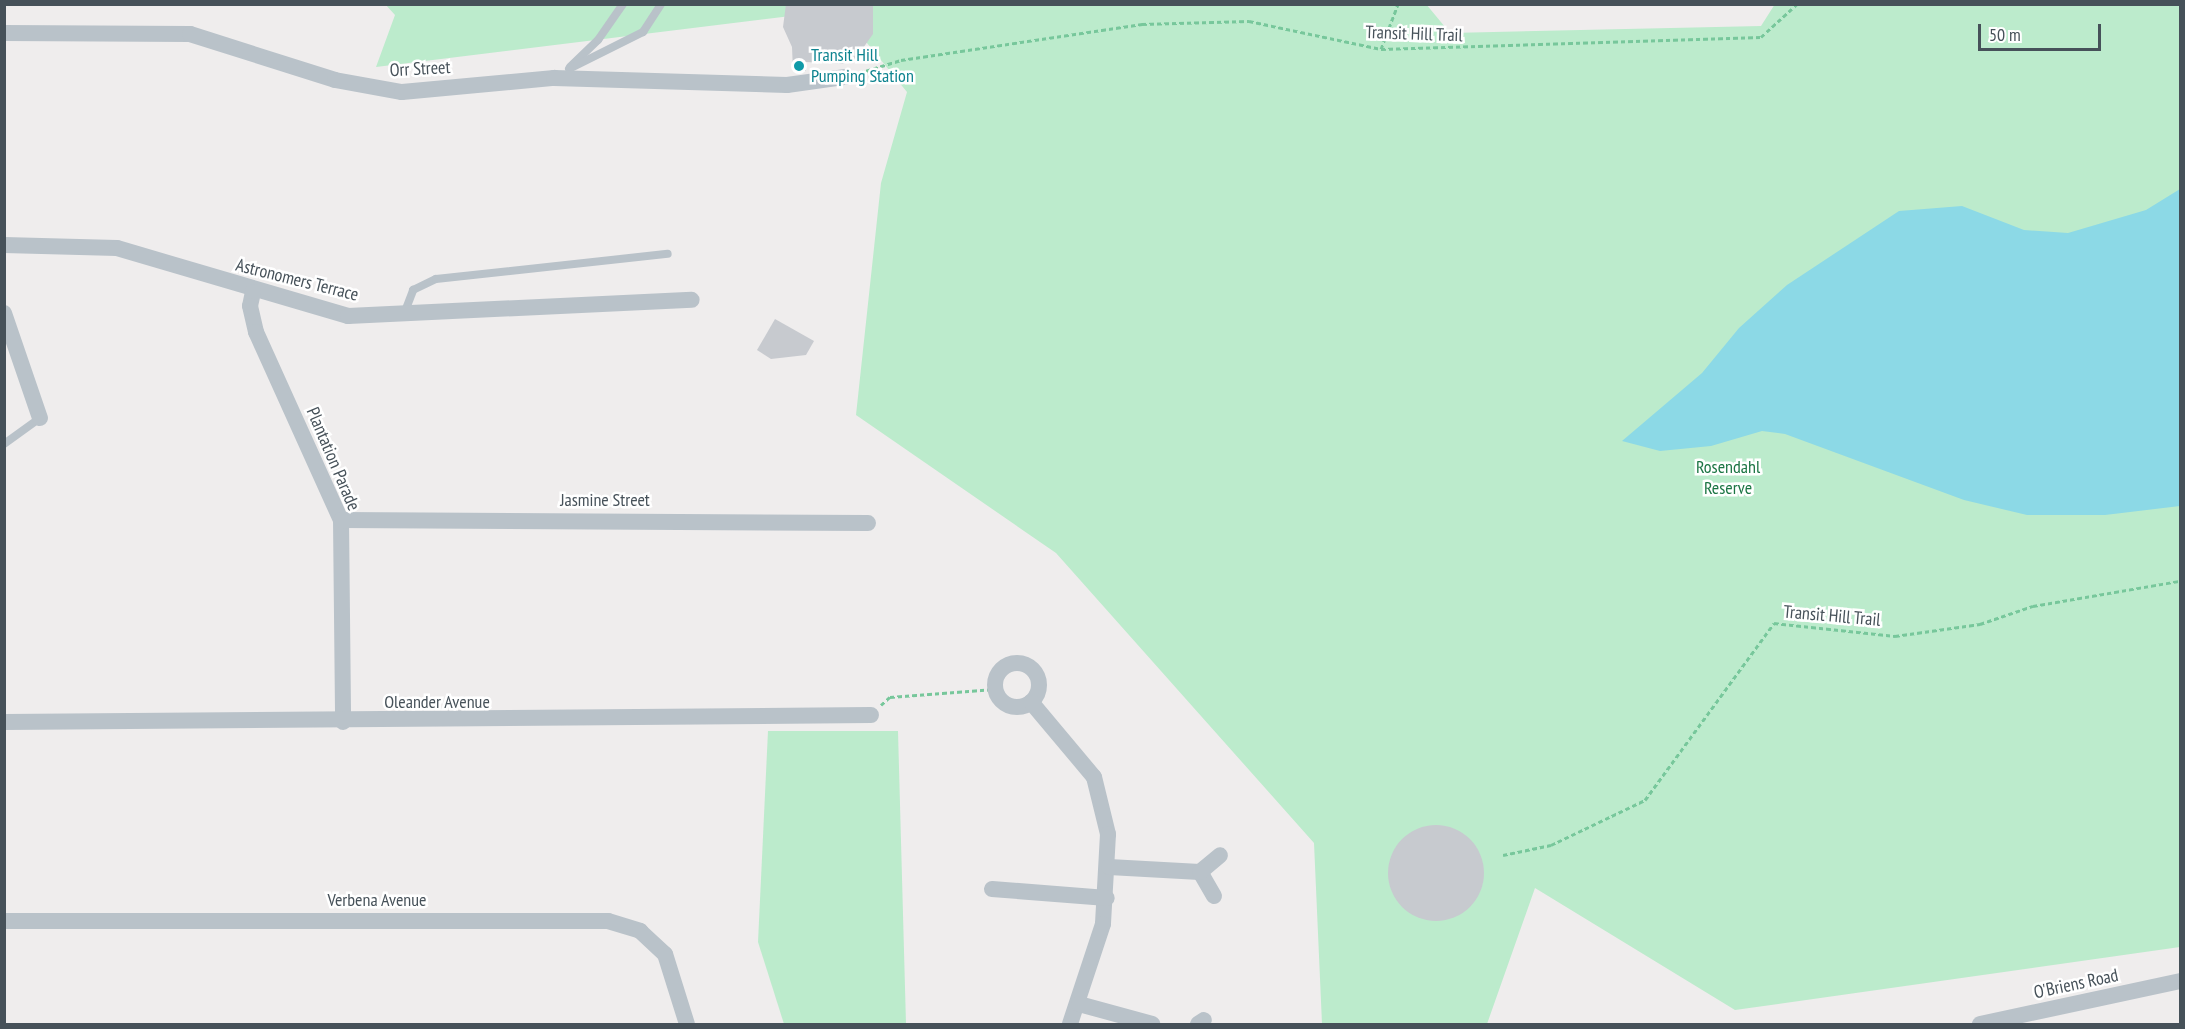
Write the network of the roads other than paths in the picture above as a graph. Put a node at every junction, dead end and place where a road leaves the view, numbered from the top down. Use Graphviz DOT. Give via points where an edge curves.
graph roads {
  1 [pos="623,4"];
  2 [pos="661,4"];
  3 [pos="4,33"];
  4 [pos="567,74"];
  5 [pos="845,77"];
  6 [pos="4,245"];
  7 [pos="668,254"];
  8 [pos="253,292"];
  9 [pos="692,300"];
  10 [pos="4,313"];
  11 [pos="404,315"];
  12 [pos="40,418"];
  13 [pos="4,444"];
  14 [pos="341,520"];
  15 [pos="868,523"];
  16 [pos="1031,702"];
  17 [pos="870,715"];
  18 [pos="4,722"];
  19 [pos="343,722"];
  20 [pos="1220,855"];
  21 [pos="1109,867"];
  22 [pos="1200,872"];
  23 [pos="992,889"];
  24 [pos="1214,896"];
  25 [pos="1107,898"];
  26 [pos="4,921"];
  27 [pos="2181,981"];
  28 [pos="1079,1004"];
  29 [pos="687,1024"];
  30 [pos="1070,1024"];
  31 [pos="1152,1024"];
  32 [pos="1980,1024"];
  1 -- 4 [label="lane"];
  2 -- 4 [label="lane" via="643,32"];
  3 -- 4 [label="street, Orr Street" via="190,34 384,91"];
  4 -- 5 [label="street, Orr Street" via="787,85"];
  6 -- 8 [label="street, Astronomers Terrace" via="117,248"];
  7 -- 11 [label="lane" via="436,279 413,290"];
  8 -- 11 [label="street, Astronomers Terrace" via="348,316"];
  8 -- 14 [label="street, Plantation Parade" via="250,306 256,332"];
  9 -- 11 [label="street, Astronomers Terrace"];
  10 -- 12 [label="street"];
  12 -- 13 [label="lane"];
  14 -- 15 [label="street, Jasmine Street"];
  14 -- 19 [label="street, Plantation Parade"];
  16 -- 16 [label="street" via="1039,683 1029,666 1009,664 995,678 995,688 1005,704"];
  16 -- 21 [label="street" via="1094,777 1104,806"];
  17 -- 19 [label="street, Oleander Avenue"];
  18 -- 19 [label="street, Oleander Avenue"];
  20 -- 22 [label="street"];
  21 -- 22 [label="street"];
  21 -- 25 [label="street"];
  22 -- 24 [label="street"];
  23 -- 25 [label="street"];
  25 -- 28 [label="street" via="1096,958"];
  26 -- 29 [label="street, Verbena Avenue" via="608,921 640,931 665,954"];
  27 -- 32 [label="street, O'Briens Road"];
  28 -- 30 [label="street"];
  28 -- 31 [label="street"];
}
